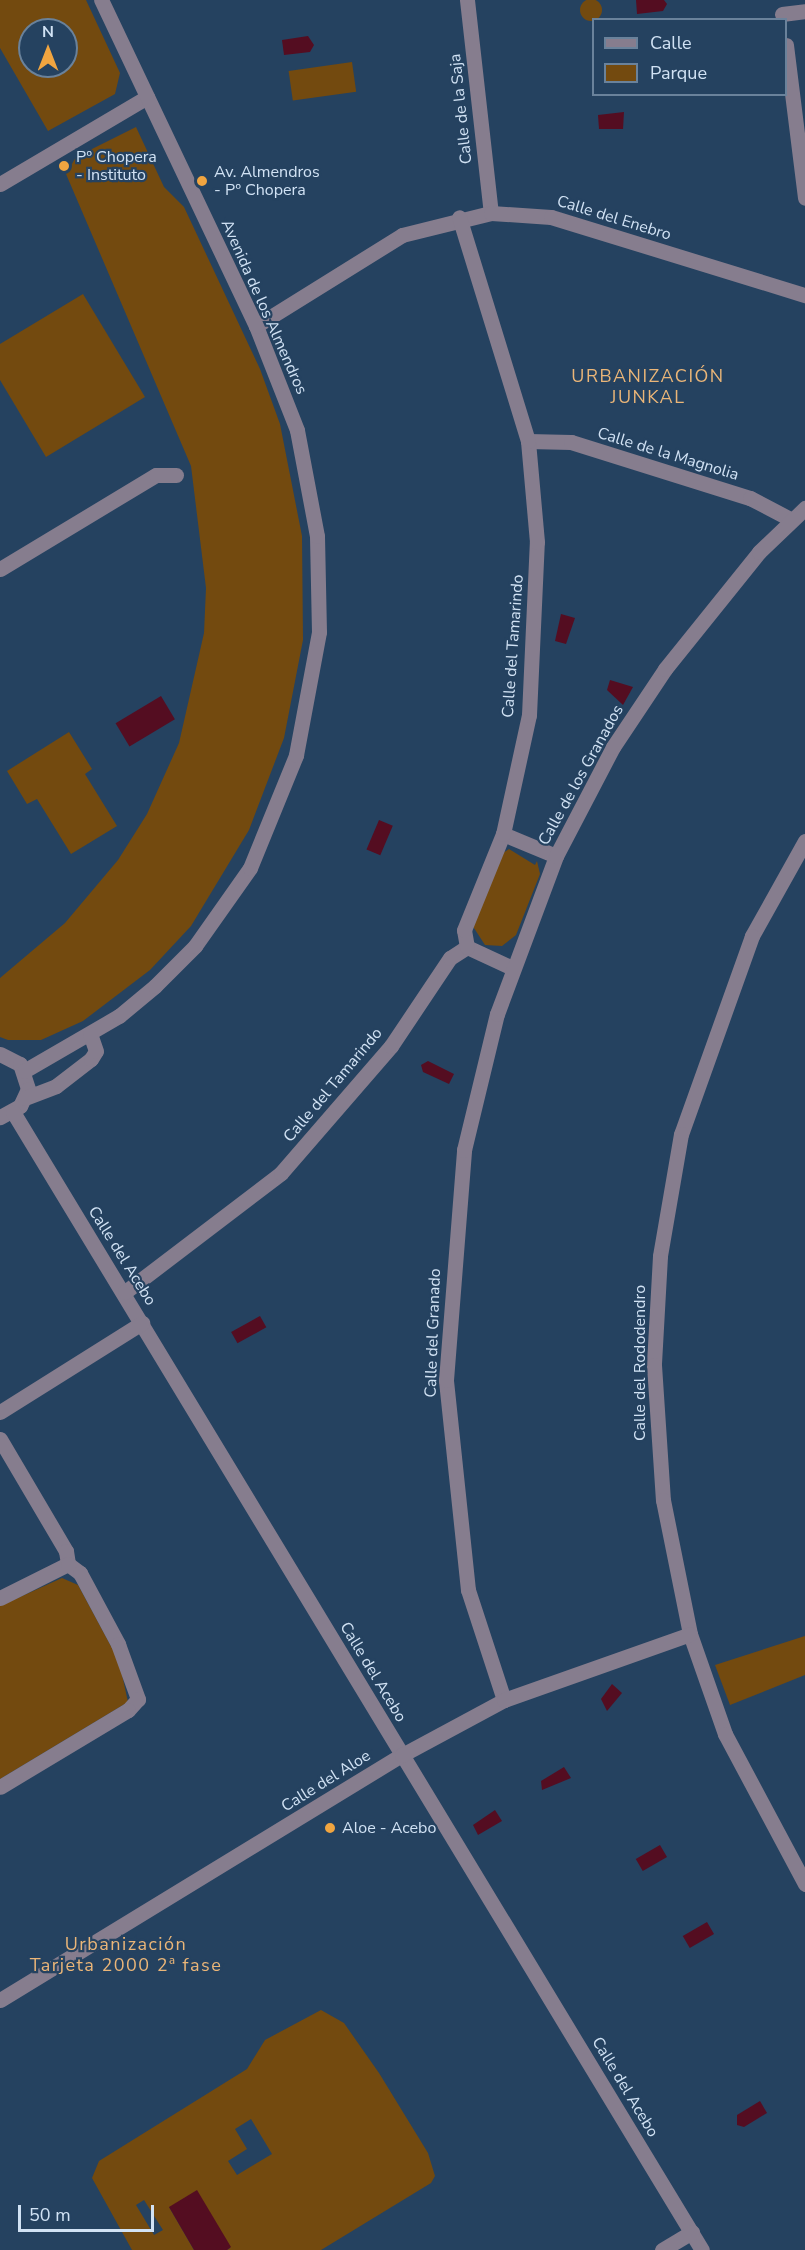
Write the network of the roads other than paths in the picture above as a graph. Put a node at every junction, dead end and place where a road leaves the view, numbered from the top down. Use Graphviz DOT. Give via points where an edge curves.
graph roads {
  1 [pos="101,0"];
  2 [pos="467,0"];
  3 [pos="781,11"];
  4 [pos="805,11"];
  5 [pos="787,53"];
  6 [pos="147,97"];
  7 [pos="0,184"];
  8 [pos="805,198"];
  9 [pos="491,213"];
  10 [pos="459,218"];
  11 [pos="805,295"];
  12 [pos="256,326"];
  13 [pos="528,441"];
  14 [pos="176,475"];
  15 [pos="805,508"];
  16 [pos="792,520"];
  17 [pos="0,569"];
  18 [pos="503,834"];
  19 [pos="805,841"];
  20 [pos="556,856"];
  21 [pos="467,947"];
  22 [pos="510,967"];
  23 [pos="90,1034"];
  24 [pos="0,1054"];
  25 [pos="24,1071"];
  26 [pos="25,1098"];
  27 [pos="7,1115"];
  28 [pos="125,1292"];
  29 [pos="142,1323"];
  30 [pos="0,1412"];
  31 [pos="0,1439"];
  32 [pos="68,1564"];
  33 [pos="0,1598"];
  34 [pos="690,1634"];
  35 [pos="504,1700"];
  36 [pos="402,1755"];
  37 [pos="0,1787"];
  38 [pos="805,1884"];
  39 [pos="0,2000"];
  40 [pos="692,2232"];
  41 [pos="662,2250"];
  42 [pos="702,2250"];
  1 -- 6 [label="street, Avenida de los Almendros"];
  2 -- 9 [label="street, Calle de la Saja"];
  3 -- 4 [label="street"];
  5 -- 8 [label="street"];
  6 -- 7 [label="street"];
  6 -- 12 [label="street, Avenida de los Almendros"];
  9 -- 10 [label="street, Calle del Enebro"];
  9 -- 11 [label="street, Calle del Enebro" via="551,217"];
  10 -- 12 [label="street, Calle del Enebro" via="402,235"];
  10 -- 13 [label="street, Calle del Tamarindo"];
  12 -- 23 [label="street, Avenida de los Almendros" via="279,378 311,481 320,582 310,696 296,755 250,868 195,946 155,986"];
  13 -- 16 [label="street, Calle de la Magnolia" via="571,442 750,498"];
  13 -- 18 [label="street, Calle del Tamarindo" via="537,542 536,630 529,715"];
  14 -- 17 [label="street" via="156,475"];
  15 -- 16 [label="street, Calle de los Granados"];
  16 -- 20 [label="street, Calle de los Granados" via="665,669 613,747"];
  18 -- 20 [label="street"];
  18 -- 21 [label="street, Calle del Tamarindo" via="464,930"];
  19 -- 34 [label="street, Calle del Rododendro" via="752,936 695,1085 660,1256 656,1423 663,1500"];
  20 -- 22 [label="street, Calle de los Granados"];
  21 -- 22 [label="street"];
  21 -- 28 [label="street, Calle del Tamarindo" via="450,958 392,1046 281,1173"];
  22 -- 35 [label="street, Calle del Granado" via="464,1150 446,1380 468,1590"];
  23 -- 25 [label="street, Avenida de los Almendros"];
  23 -- 26 [label="street" via="96,1051 91,1059 56,1086"];
  24 -- 25 [label="street"];
  25 -- 26 [label="street"];
  26 -- 27 [label="street"];
  27 -- 28 [label="street, Calle del Acebo"];
  28 -- 29 [label="street, Calle del Acebo"];
  29 -- 30 [label="street"];
  29 -- 36 [label="street, Calle del Acebo"];
  31 -- 32 [label="street" via="66,1551"];
  32 -- 33 [label="street"];
  32 -- 37 [label="street" via="80,1573 118,1644 138,1699 128,1710"];
  34 -- 35 [label="street, Calle del Aloe"];
  34 -- 38 [label="street, Calle del Rododendro" via="725,1734"];
  35 -- 36 [label="street, Calle del Aloe"];
  36 -- 39 [label="street, Calle del Aloe"];
  36 -- 40 [label="street, Calle del Acebo"];
  40 -- 41 [label="street"];
  40 -- 42 [label="street, Calle del Acebo"];
}
